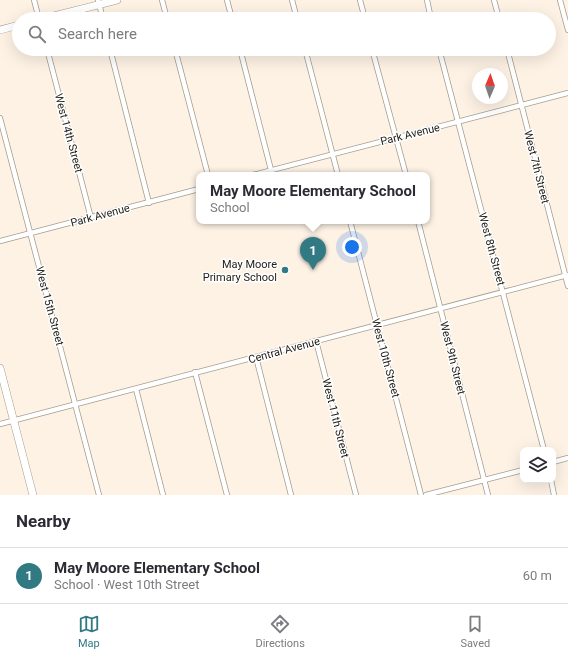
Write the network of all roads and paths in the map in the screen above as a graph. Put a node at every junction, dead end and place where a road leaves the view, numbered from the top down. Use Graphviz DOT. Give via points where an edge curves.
graph roads {
  1 [pos="34,0"];
  2 [pos="117,0"];
  3 [pos="162,0"];
  4 [pos="227,0"];
  5 [pos="292,0"];
  6 [pos="360,0"];
  7 [pos="426,0"];
  8 [pos="494,0"];
  9 [pos="560,0"];
  10 [pos="98,2"];
  11 [pos="37,12"];
  12 [pos="65,12"];
  13 [pos="100,12"];
  14 [pos="165,12"];
  15 [pos="230,12"];
  16 [pos="295,12"];
  17 [pos="363,12"];
  18 [pos="430,12"];
  19 [pos="497,12"];
  20 [pos="12,27"];
  21 [pos="0,30"];
  22 [pos="568,30"];
  23 [pos="49,56"];
  24 [pos="112,56"];
  25 [pos="177,56"];
  26 [pos="242,56"];
  27 [pos="307,56"];
  28 [pos="374,56"];
  29 [pos="441,56"];
  30 [pos="509,56"];
  31 [pos="568,93"];
  32 [pos="521,104"];
  33 [pos="0,118"];
  34 [pos="458,122"];
  35 [pos="396,137"];
  36 [pos="332,154"];
  37 [pos="271,170"];
  38 [pos="207,172"];
  39 [pos="264,172"];
  40 [pos="337,172"];
  41 [pos="405,172"];
  42 [pos="196,190"];
  43 [pos="148,203"];
  44 [pos="90,218"];
  45 [pos="351,224"];
  46 [pos="419,224"];
  47 [pos="30,234"];
  48 [pos="0,241"];
  49 [pos="567,276"];
  50 [pos="568,286"];
  51 [pos="503,292"];
  52 [pos="441,309"];
  53 [pos="378,325"];
  54 [pos="316,342"];
  55 [pos="256,357"];
  56 [pos="0,368"];
  57 [pos="195,372"];
  58 [pos="136,389"];
  59 [pos="76,405"];
  60 [pos="14,421"];
  61 [pos="0,424"];
  62 [pos="543,447"];
  63 [pos="568,458"];
  64 [pos="556,461"];
  65 [pos="520,471"];
  66 [pos="484,480"];
  67 [pos="552,483"];
  68 [pos="33,495"];
  69 [pos="99,495"];
  70 [pos="163,495"];
  71 [pos="227,495"];
  72 [pos="291,495"];
  73 [pos="356,495"];
  74 [pos="421,495"];
  75 [pos="426,495"];
  76 [pos="488,495"];
  77 [pos="554,495"];
  1 -- 11 [label="street"];
  2 -- 10 [label="street"];
  3 -- 14 [label="street"];
  4 -- 15 [label="street"];
  5 -- 16 [label="street"];
  6 -- 17 [label="street"];
  7 -- 18 [label="street"];
  8 -- 19 [label="street"];
  9 -- 22 [label="street"];
  10 -- 12 [label="street"];
  10 -- 13 [label="street"];
  20 -- 21 [label="street"];
  23 -- 44 [label="street, West 14th Street"];
  24 -- 43 [label="street"];
  25 -- 38 [label="street"];
  26 -- 37 [label="street"];
  27 -- 36 [label="street"];
  28 -- 35 [label="street"];
  29 -- 34 [label="street, West 8th Street"];
  30 -- 32 [label="street, West 7th Street"];
  31 -- 32 [label="street, Park Avenue"];
  32 -- 34 [label="street, Park Avenue"];
  32 -- 49 [label="street, West 7th Street"];
  33 -- 47 [label="street, West 15th Street"];
  34 -- 35 [label="street, Park Avenue"];
  34 -- 51 [label="street, West 8th Street"];
  35 -- 36 [label="street, Park Avenue"];
  35 -- 41 [label="street"];
  36 -- 37 [label="street, Park Avenue"];
  36 -- 40 [label="street"];
  37 -- 39 [label="street, Park Avenue"];
  42 -- 43 [label="street, Park Avenue"];
  43 -- 44 [label="street, Park Avenue"];
  44 -- 47 [label="street, Park Avenue"];
  45 -- 53 [label="street, West 10th Street"];
  46 -- 52 [label="street, West 9th Street"];
  47 -- 48 [label="street, Park Avenue"];
  47 -- 59 [label="street, West 15th Street"];
  49 -- 50 [label="street, West 7th Street"];
  49 -- 51 [label="street, Central Avenue"];
  51 -- 52 [label="street, Central Avenue"];
  51 -- 62 [label="street, West 8th Street"];
  52 -- 53 [label="street, Central Avenue"];
  52 -- 66 [label="street, West 9th Street"];
  53 -- 54 [label="street, Central Avenue"];
  53 -- 74 [label="street, West 10th Street"];
  54 -- 55 [label="street, Central Avenue"];
  54 -- 73 [label="street, West 11th Street"];
  55 -- 57 [label="street, Central Avenue"];
  55 -- 72 [label="street"];
  56 -- 60 [label="street"];
  57 -- 58 [label="street, Central Avenue"];
  57 -- 71 [label="street"];
  58 -- 59 [label="street, Central Avenue"];
  58 -- 70 [label="street"];
  59 -- 60 [label="street, Central Avenue"];
  59 -- 69 [label="street, West 15th Street"];
  60 -- 61 [label="street, Central Avenue"];
  60 -- 68 [label="street"];
  63 -- 64 [label="street"];
  65 -- 66 [label="street"];
  66 -- 75 [label="street"];
  66 -- 76 [label="street, West 9th Street"];
  67 -- 77 [label="street"];
}
